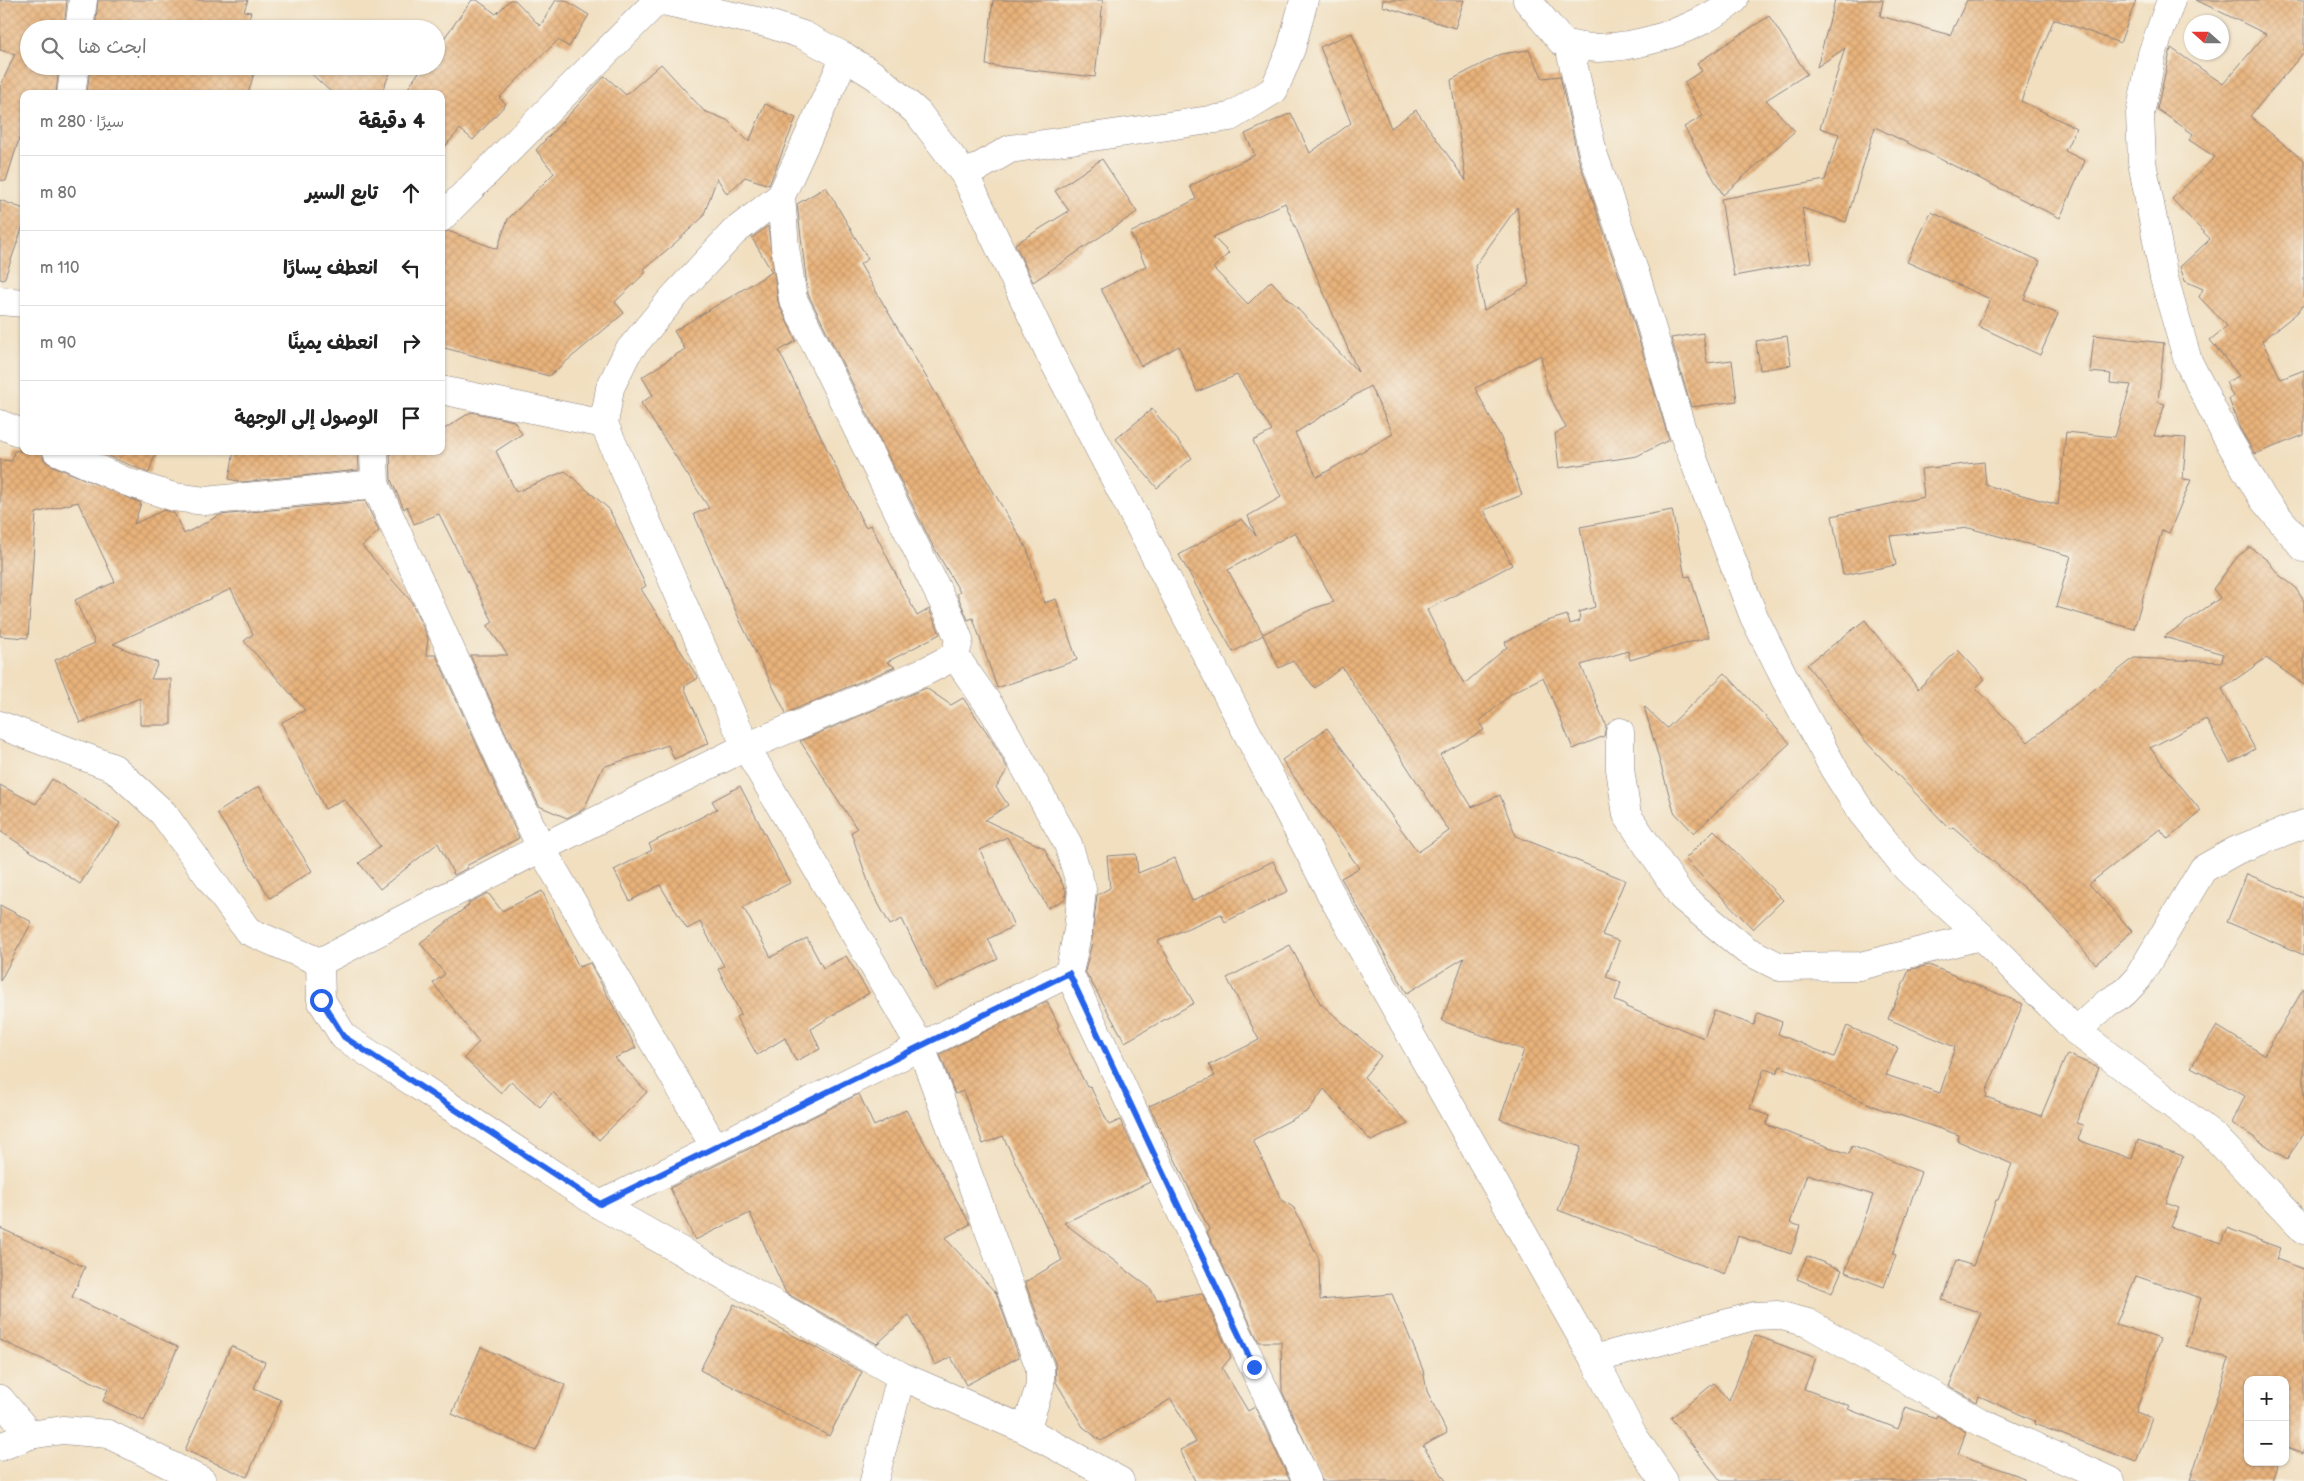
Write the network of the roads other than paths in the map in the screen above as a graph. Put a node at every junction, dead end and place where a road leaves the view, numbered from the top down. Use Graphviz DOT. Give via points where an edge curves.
graph roads {
  1 [pos="83,0"];
  2 [pos="658,0"];
  3 [pos="1304,0"];
  4 [pos="1527,0"];
  5 [pos="1734,0"];
  6 [pos="2171,0"];
  7 [pos="80,20"];
  8 [pos="1569,44"];
  9 [pos="844,56"];
  10 [pos="74,75"];
  11 [pos="72,90"];
  12 [pos="965,176"];
  13 [pos="780,196"];
  14 [pos="445,214"];
  15 [pos="0,301"];
  16 [pos="20,303"];
  17 [pos="445,391"];
  18 [pos="0,424"];
  19 [pos="604,424"];
  20 [pos="20,432"];
  21 [pos="66,455"];
  22 [pos="374,455"];
  23 [pos="375,484"];
  24 [pos="2304,548"];
  25 [pos="955,656"];
  26 [pos="0,725"];
  27 [pos="1620,732"];
  28 [pos="746,747"];
  29 [pos="2304,824"];
  30 [pos="541,848"];
  31 [pos="1981,936"];
  32 [pos="320,962"];
  33 [pos="1069,973"];
  34 [pos="2076,1030"];
  35 [pos="921,1047"];
  36 [pos="714,1146"];
  37 [pos="600,1204"];
  38 [pos="2304,1230"];
  39 [pos="1594,1358"];
  40 [pos="901,1376"];
  41 [pos="0,1399"];
  42 [pos="1026,1430"];
  43 [pos="30,1435"];
  44 [pos="0,1447"];
  45 [pos="202,1481"];
  46 [pos="874,1481"];
  47 [pos="1120,1481"];
  48 [pos="1308,1481"];
  49 [pos="1664,1481"];
  50 [pos="2111,1481"];
  1 -- 7 [label="street"];
  2 -- 9 [label="street" via="803,35"];
  2 -- 14 [label="street"];
  3 -- 12 [label="street" via="1291,49 1274,90 1230,116 1010,149"];
  4 -- 8 [label="street" via="1562,42"];
  5 -- 8 [label="street" via="1693,27 1625,46 1599,49"];
  6 -- 24 [label="street" via="2152,54 2140,114 2142,162 2164,278 2188,361 2224,432 2263,499"];
  8 -- 31 [label="street" via="1593,153 1637,279 1682,427 1754,617 1808,723 1862,812 1907,869"];
  9 -- 12 [label="street" via="877,77 918,113"];
  9 -- 13 [label="street"];
  10 -- 11 [label="street"];
  12 -- 39 [label="street" via="1052,356 1331,894"];
  13 -- 19 [label="street" via="734,232 627,353 610,388"];
  13 -- 25 [label="street" via="793,299 949,614 959,640"];
  15 -- 16 [label="street"];
  17 -- 19 [label="street"];
  18 -- 20 [label="street"];
  19 -- 28 [label="street"];
  21 -- 23 [label="street" via="128,482 174,497 205,501"];
  22 -- 23 [label="street"];
  23 -- 30 [label="street"];
  25 -- 28 [label="street"];
  25 -- 33 [label="street" via="994,712 1068,844 1082,890"];
  26 -- 32 [label="street" via="114,768 164,813 248,931"];
  27 -- 31 [label="street" via="1620,769 1627,815 1682,897 1746,950 1780,966 1860,966"];
  28 -- 30 [label="street"];
  28 -- 35 [label="street"];
  29 -- 34 [label="street" via="2237,850 2203,868 2138,978"];
  30 -- 32 [label="street"];
  30 -- 36 [label="street"];
  31 -- 34 [label="street"];
  32 -- 37 [label="street" via="321,1000 344,1037"];
  33 -- 35 [label="street"];
  33 -- 48 [label="street"];
  34 -- 38 [label="street" via="2215,1137"];
  35 -- 36 [label="street"];
  35 -- 42 [label="street" via="1040,1368 1040,1386"];
  36 -- 37 [label="street"];
  37 -- 40 [label="street"];
  39 -- 49 [label="street" via="1633,1435"];
  39 -- 50 [label="street" via="1754,1316 1778,1315 1808,1323 1980,1422"];
  40 -- 42 [label="street"];
  40 -- 46 [label="street"];
  41 -- 43 [label="street"];
  42 -- 47 [label="street"];
  43 -- 44 [label="street"];
  43 -- 45 [label="street" via="63,1430 108,1434"];
}
